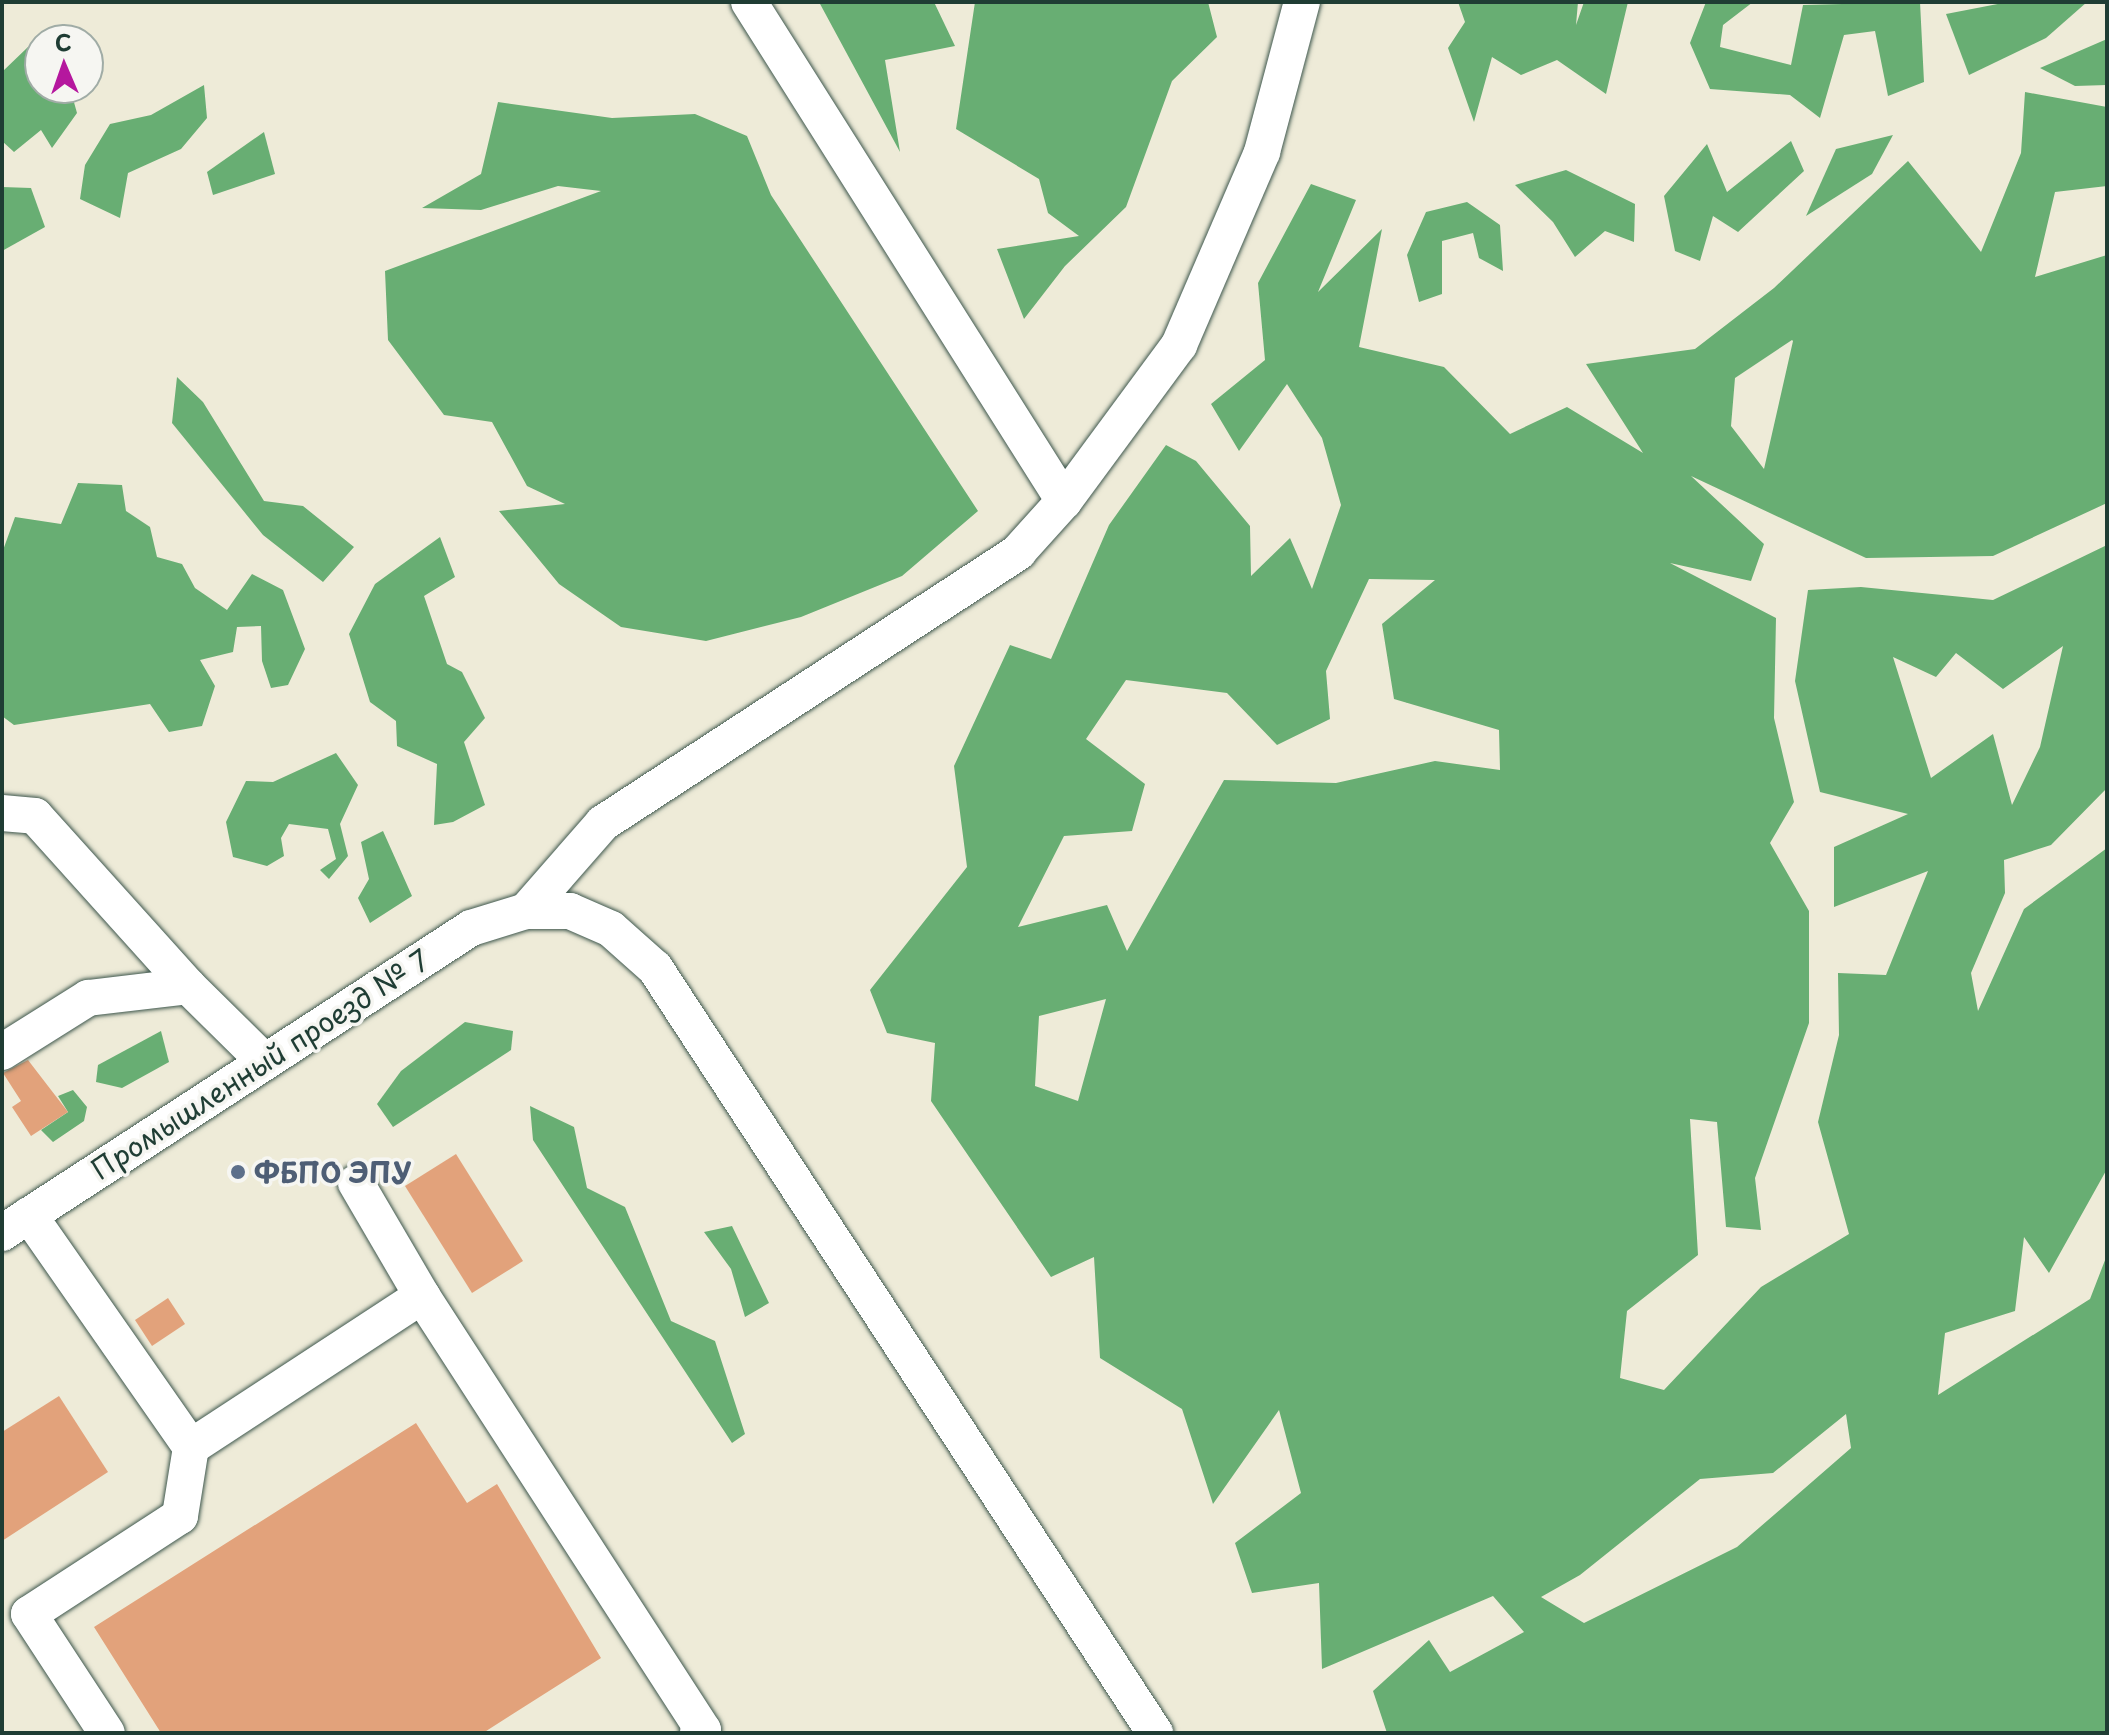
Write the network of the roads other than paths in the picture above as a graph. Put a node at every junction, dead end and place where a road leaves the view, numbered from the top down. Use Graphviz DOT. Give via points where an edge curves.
graph roads {
  1 [pos="749,2"];
  2 [pos="1302,2"];
  3 [pos="1064,501"];
  4 [pos="2,813"];
  5 [pos="526,911"];
  6 [pos="188,986"];
  7 [pos="2,1052"];
  8 [pos="263,1060"];
  9 [pos="356,1183"];
  10 [pos="15,1224"];
  11 [pos="422,1296"];
  12 [pos="191,1447"];
  13 [pos="107,1733"];
  14 [pos="698,1733"];
  15 [pos="1155,1733"];
  1 -- 3 [label="street"];
  2 -- 3 [label="street" via="1262,152 1179,345"];
  3 -- 5 [label="street" via="1018,552 603,823"];
  4 -- 6 [label="street" via="35,816"];
  5 -- 8 [label="street, Промышленный проезд № 7" via="471,928"];
  5 -- 15 [label="street" via="570,911 611,929 655,968"];
  6 -- 7 [label="street" via="88,998"];
  6 -- 8 [label="street"];
  8 -- 10 [label="street, Промышленный проезд № 7"];
  9 -- 11 [label="street"];
  10 -- 12 [label="street"];
  11 -- 12 [label="street"];
  11 -- 14 [label="street" via="703,1730"];
  12 -- 13 [label="street" via="180,1516 29,1614"];
}
